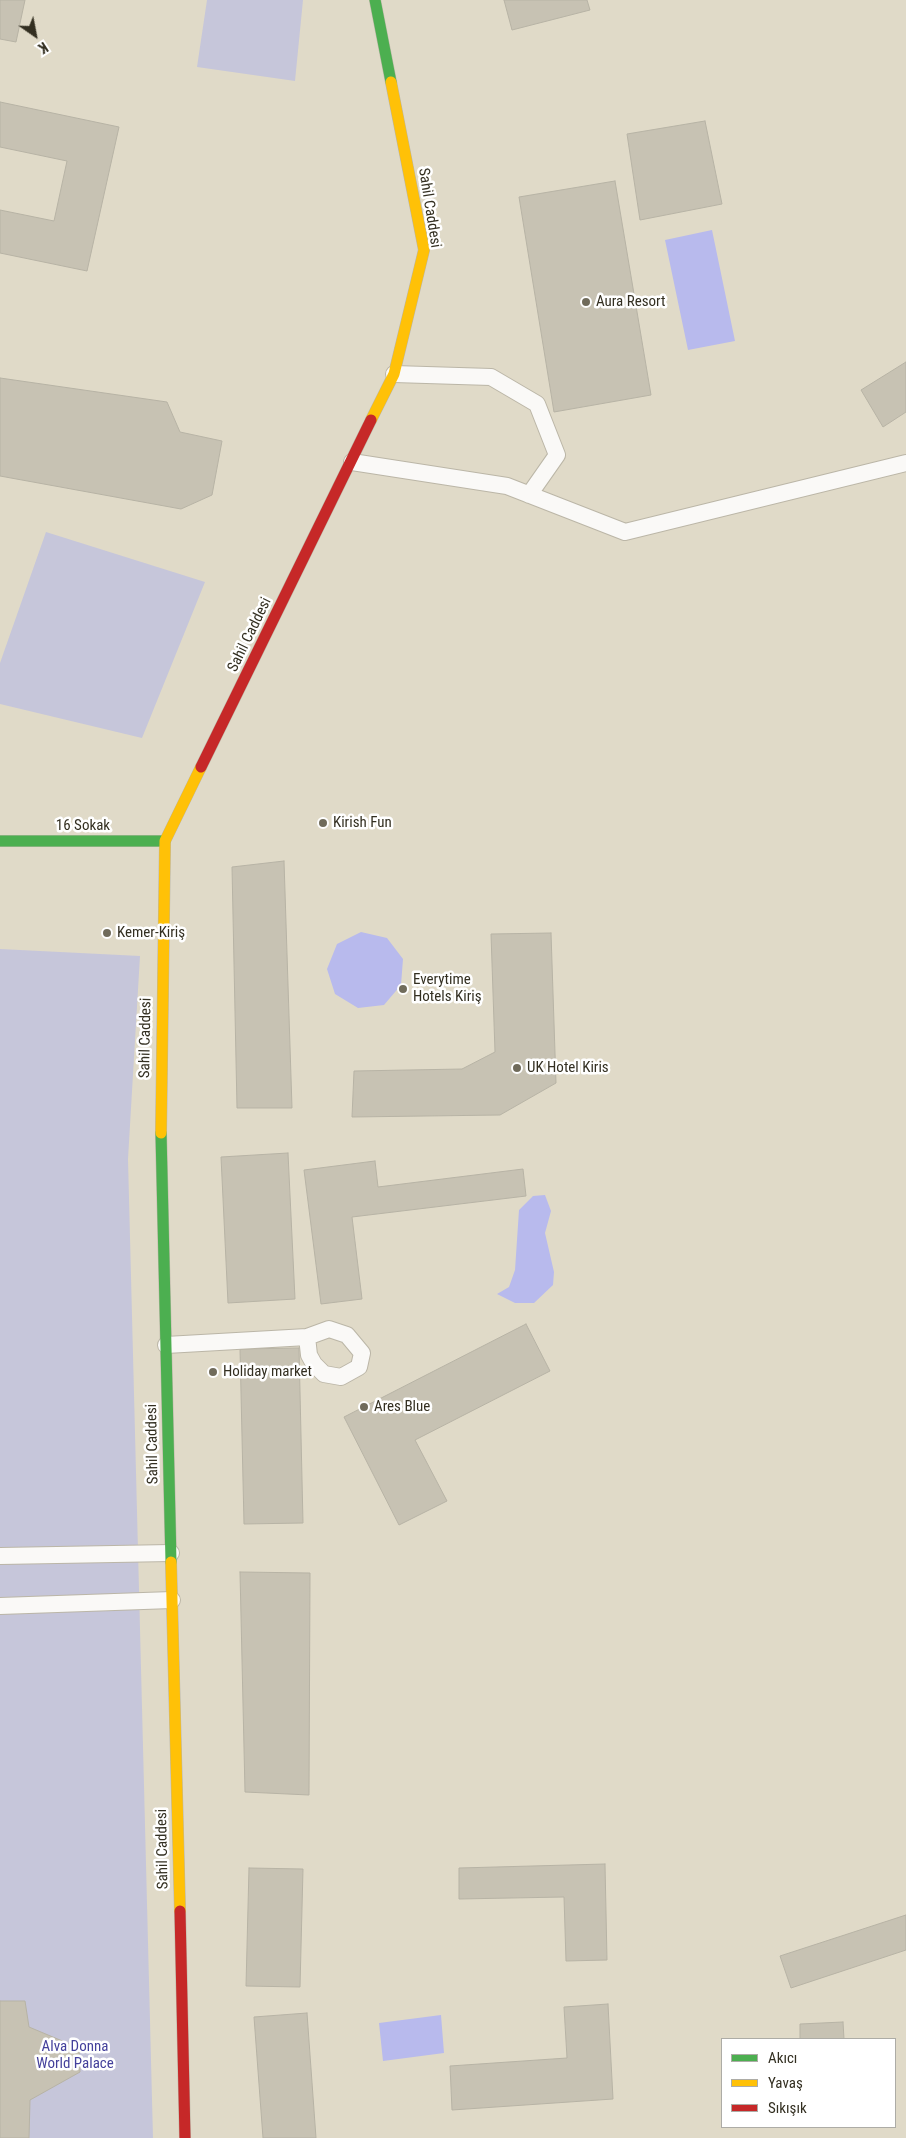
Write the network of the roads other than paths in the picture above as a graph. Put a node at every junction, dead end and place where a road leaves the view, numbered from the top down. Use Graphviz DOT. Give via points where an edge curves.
graph roads {
  1 [pos="375,0"];
  2 [pos="394,374"];
  3 [pos="352,462"];
  4 [pos="906,463"];
  5 [pos="529,494"];
  6 [pos="0,841"];
  7 [pos="165,841"];
  8 [pos="307,1336"];
  9 [pos="166,1345"];
  10 [pos="171,1553"];
  11 [pos="0,1556"];
  12 [pos="172,1600"];
  13 [pos="0,1606"];
  14 [pos="185,2138"];
  1 -- 2 [label="street, Sahil Caddesi" via="424,250"];
  2 -- 3 [label="street, Sahil Caddesi"];
  2 -- 5 [label="lane" via="491,377 537,404 557,455"];
  3 -- 5 [label="lane" via="507,486"];
  3 -- 7 [label="street, Sahil Caddesi"];
  4 -- 5 [label="lane" via="625,532"];
  6 -- 7 [label="street, 16 Sokak"];
  7 -- 9 [label="street, Sahil Caddesi" via="160,1102"];
  8 -- 9 [label="lane"];
  9 -- 10 [label="street, Sahil Caddesi"];
  10 -- 11 [label="lane"];
  10 -- 12 [label="street, Sahil Caddesi"];
  12 -- 13 [label="lane"];
  12 -- 14 [label="street, Sahil Caddesi"];
}
